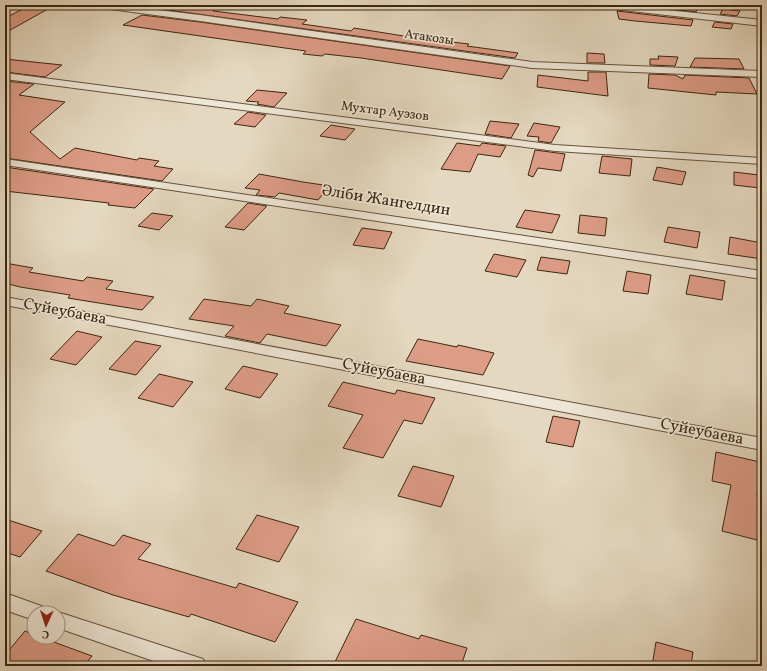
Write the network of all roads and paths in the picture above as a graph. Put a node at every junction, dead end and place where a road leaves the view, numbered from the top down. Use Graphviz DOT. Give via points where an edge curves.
graph roads {
  1 [pos="9,5"];
  2 [pos="95,5"];
  3 [pos="596,5"];
  4 [pos="5,7"];
  5 [pos="762,23"];
  6 [pos="762,74"];
  7 [pos="5,76"];
  8 [pos="762,161"];
  9 [pos="5,162"];
  10 [pos="762,275"];
  11 [pos="5,301"];
  12 [pos="762,444"];
  13 [pos="5,601"];
  14 [pos="26,609"];
  15 [pos="66,623"];
  16 [pos="195,666"];
  1 -- 4 [label="street"];
  2 -- 6 [label="street, Атакозы" via="532,65"];
  3 -- 5 [label="street"];
  7 -- 8 [label="street, Мухтар Ауэзов" via="554,148"];
  9 -- 10 [label="street, Әліби Жангелдин"];
  11 -- 12 [label="street, Суйеубаева"];
  13 -- 14 [label="street"];
  15 -- 16 [label="street"];
}
